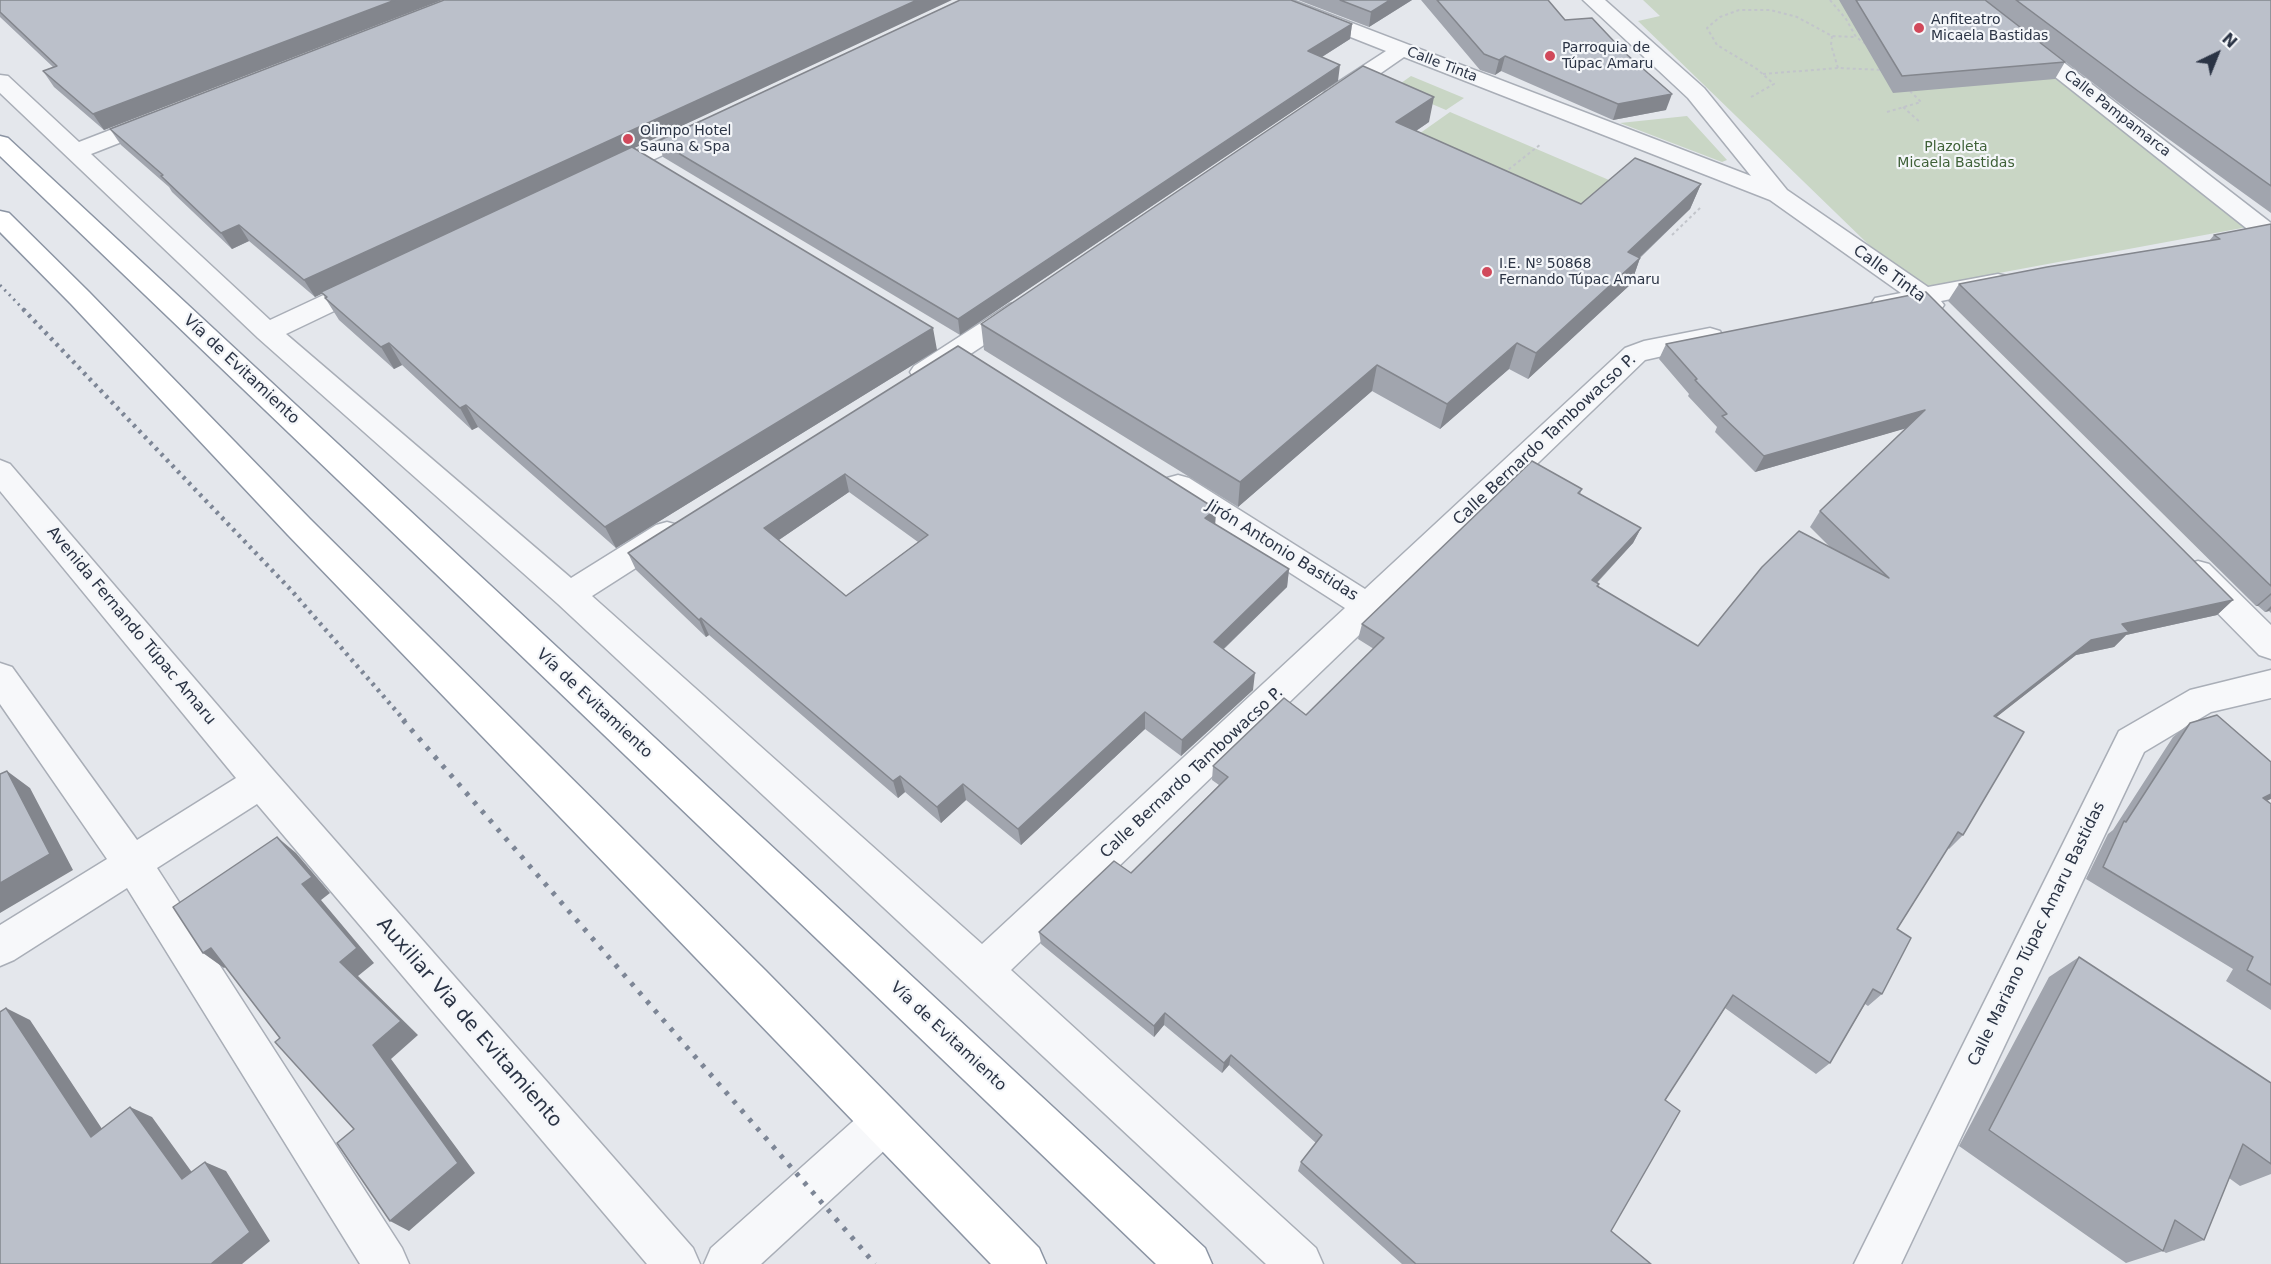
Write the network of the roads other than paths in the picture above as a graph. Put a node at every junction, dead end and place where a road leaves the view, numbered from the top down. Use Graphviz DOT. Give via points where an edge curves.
graph roads {
  1 [pos="1274,0"];
  2 [pos="1593,0"];
  3 [pos="1968,0"];
  4 [pos="1402,49"];
  5 [pos="0,81"];
  6 [pos="1314,109"];
  7 [pos="177,112"];
  8 [pos="717,121"];
  9 [pos="0,143"];
  10 [pos="77,151"];
  11 [pos="642,157"];
  12 [pos="672,175"];
  13 [pos="588,182"];
  14 [pos="1778,195"];
  15 [pos="0,218"];
  16 [pos="2267,229"];
  17 [pos="2228,237"];
  18 [pos="2028,276"];
  19 [pos="385,277"];
  20 [pos="1039,296"];
  21 [pos="1923,296"];
  22 [pos="1853,310"];
  23 [pos="1947,321"];
  24 [pos="267,332"];
  25 [pos="931,332"];
  26 [pos="1736,332"];
  27 [pos="971,356"];
  28 [pos="900,387"];
  29 [pos="1160,475"];
  30 [pos="3,478"];
  31 [pos="690,519"];
  32 [pos="2180,555"];
  33 [pos="569,595"];
  34 [pos="1369,607"];
  35 [pos="2271,646"];
  36 [pos="0,677"];
  37 [pos="2271,684"];
  38 [pos="261,782"];
  39 [pos="132,863"];
  40 [pos="0,947"];
  41 [pos="982,970"];
  42 [pos="884,1122"];
  43 [pos="386,1264"];
  44 [pos="677,1264"];
  45 [pos="728,1264"];
  46 [pos="1023,1264"];
  47 [pos="1189,1264"];
  48 [pos="1300,1264"];
  49 [pos="1877,1264"];
  1 -- 4 [label="street, Calle Tinta"];
  2 -- 14 [label="street, Calle Tinta" via="1696,93"];
  3 -- 16 [label="street, Calle Pampamarca"];
  4 -- 6 [label="street"];
  4 -- 14 [label="street, Calle Tinta"];
  5 -- 10 [label="street"];
  7 -- 10 [label="street"];
  8 -- 11 [label="street"];
  9 -- 47 [label="highway, Vía de Evitamiento"];
  10 -- 24 [label="street"];
  11 -- 12 [label="street"];
  11 -- 13 [label="street"];
  14 -- 21 [label="street, Calle Tinta"];
  15 -- 42 [label="highway"];
  16 -- 17 [label="street"];
  18 -- 21 [label="street"];
  19 -- 24 [label="street"];
  20 -- 27 [label="street"];
  21 -- 22 [label="street"];
  21 -- 23 [label="street, Calle Tinta"];
  24 -- 33 [label="street"];
  25 -- 27 [label="street"];
  26 -- 34 [label="street, Calle Bernardo Tambowacso P." via="1635,354"];
  27 -- 28 [label="street"];
  29 -- 34 [label="street, Jirón Antonio Bastidas"];
  30 -- 38 [label="street, Avenida Fernando Túpac Amaru"];
  31 -- 33 [label="street"];
  32 -- 35 [label="street"];
  33 -- 41 [label="street"];
  34 -- 41 [label="street, Calle Bernardo Tambowacso P."];
  36 -- 39 [label="street"];
  37 -- 49 [label="street, Calle Mariano Túpac Amaru Bastidas" via="2202,700 2131,742"];
  38 -- 39 [label="street"];
  38 -- 44 [label="street, Auxiliar Via de Evitamiento"];
  39 -- 40 [label="street"];
  39 -- 43 [label="street"];
  41 -- 48 [label="street"];
  42 -- 45 [label="street"];
  42 -- 46 [label="highway"];
}
